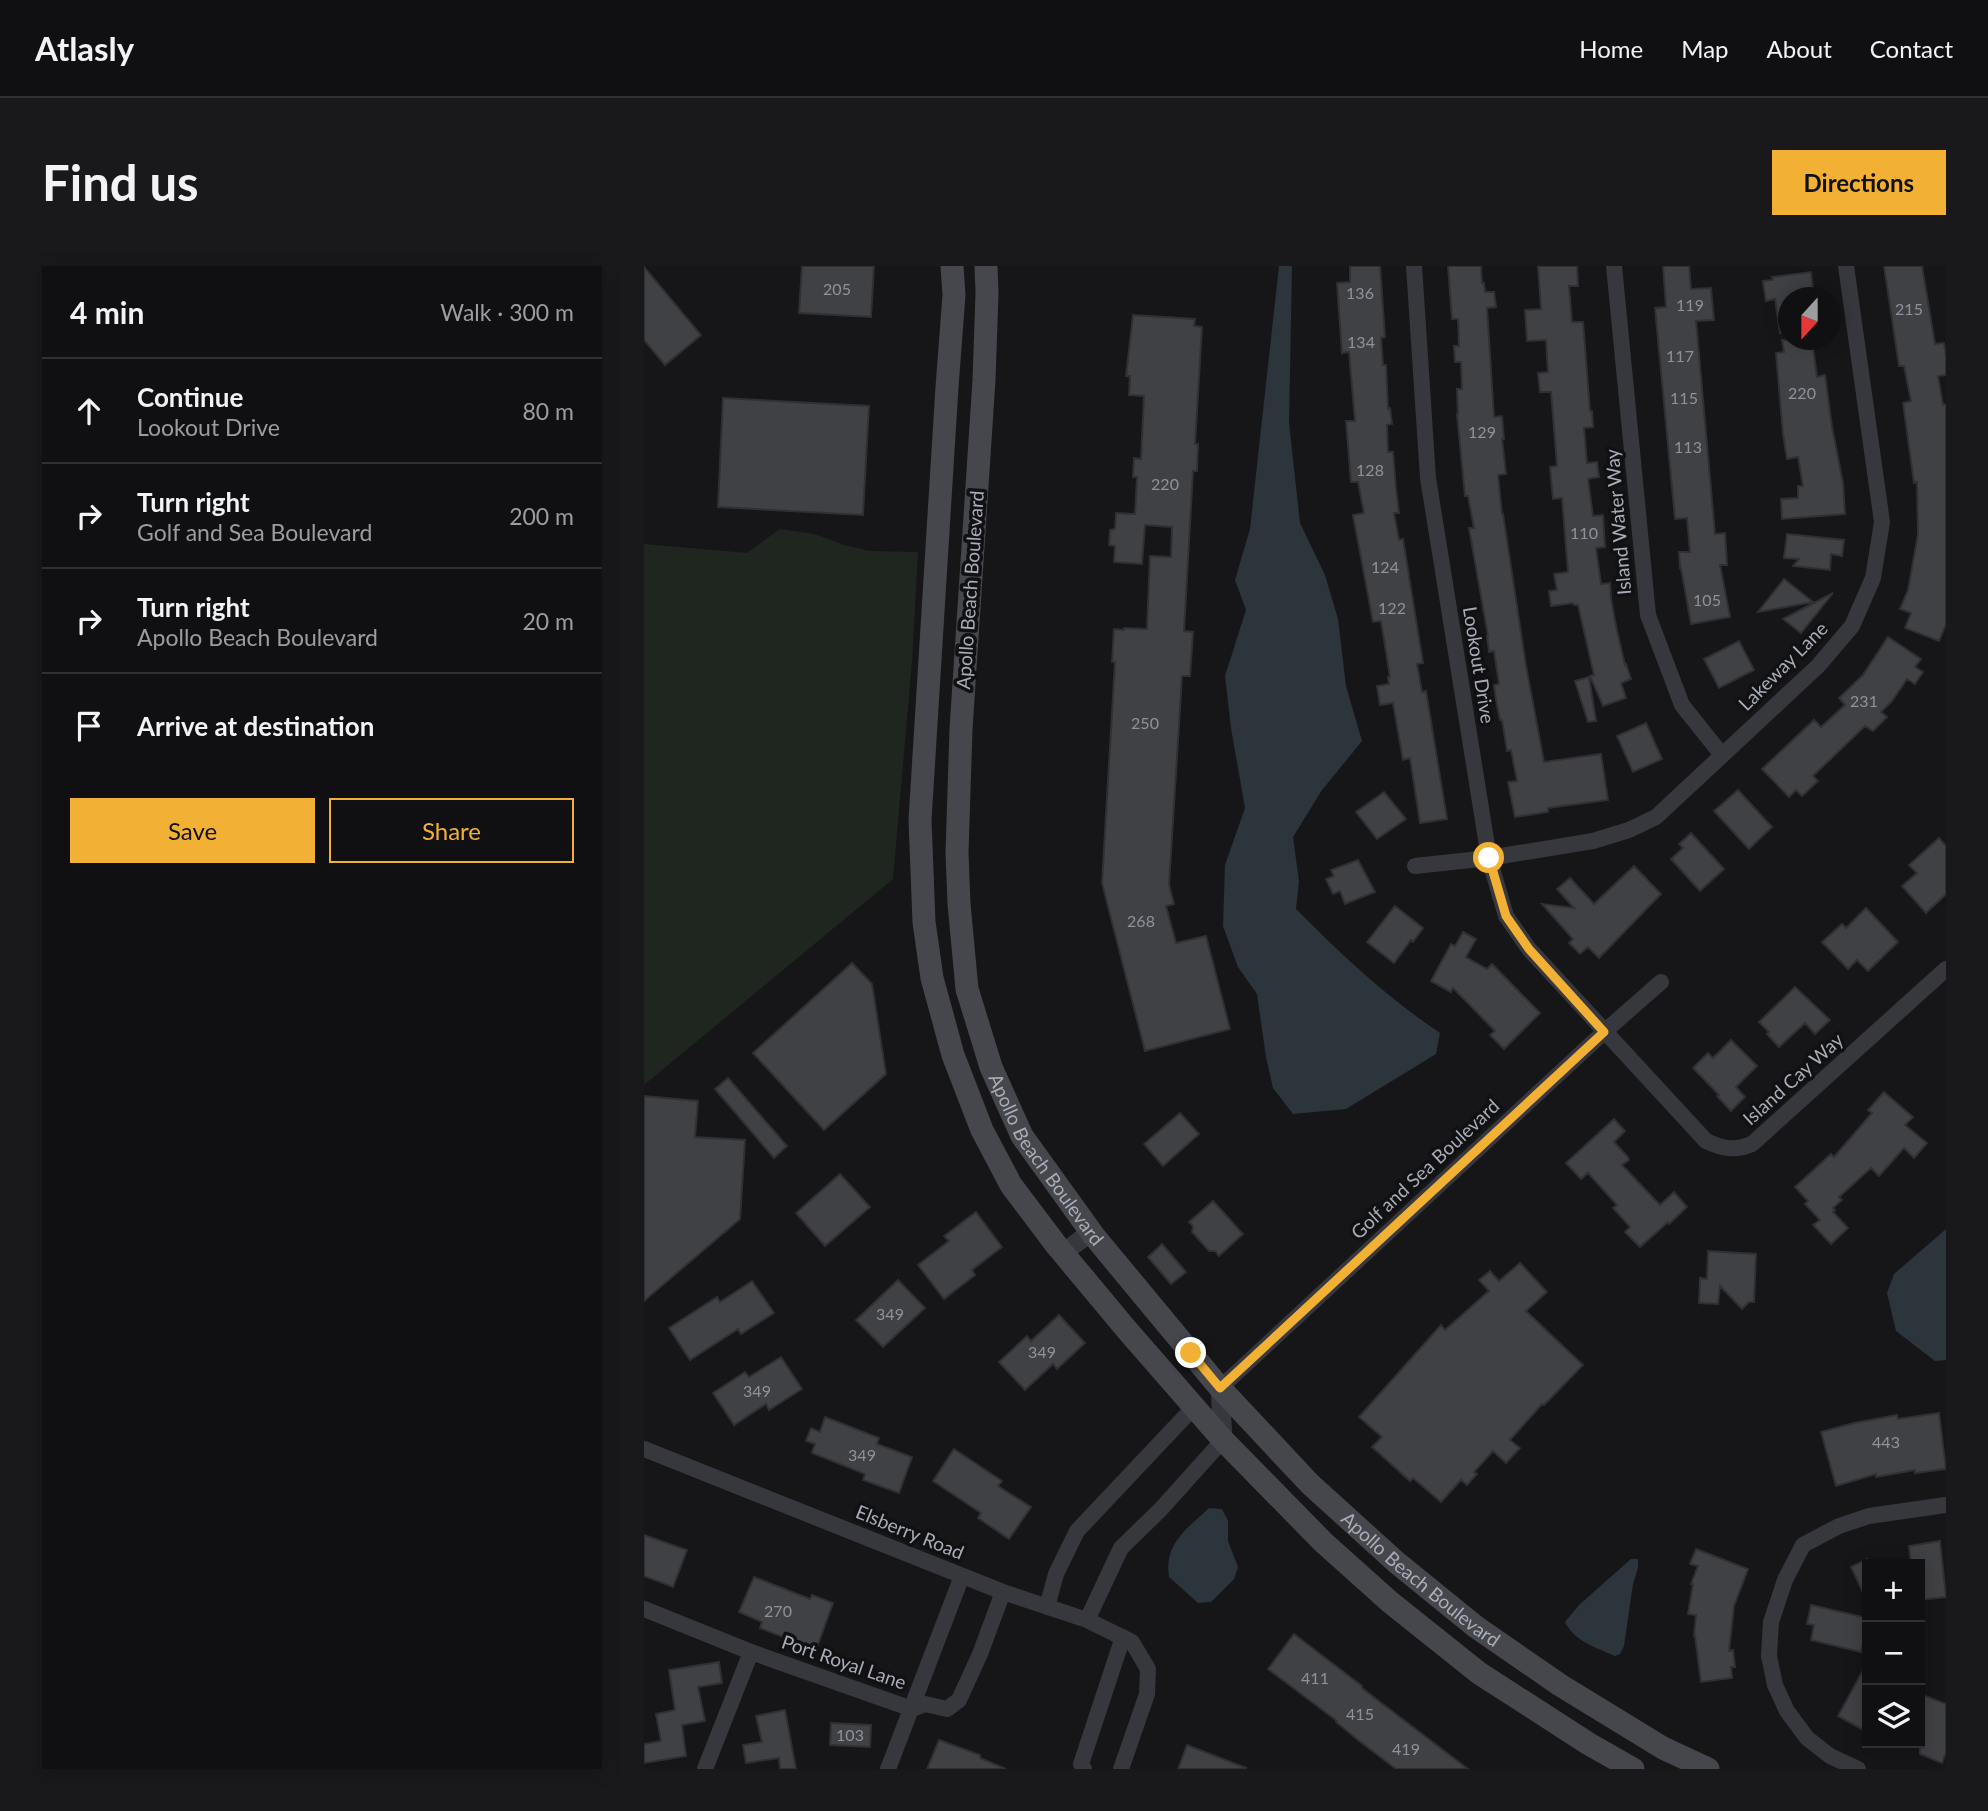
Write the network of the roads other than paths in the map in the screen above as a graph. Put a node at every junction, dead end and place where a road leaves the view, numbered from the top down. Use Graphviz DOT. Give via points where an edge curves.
graph roads {
  1 [pos="952,266"];
  2 [pos="986,266"];
  3 [pos="1414,266"];
  4 [pos="1614,266"];
  5 [pos="1846,266"];
  6 [pos="1722,755"];
  7 [pos="1489,858"];
  8 [pos="1415,866"];
  9 [pos="1946,969"];
  10 [pos="1661,982"];
  11 [pos="1604,1032"];
  12 [pos="1091,1232"];
  13 [pos="1063,1253"];
  14 [pos="1220,1388"];
  15 [pos="1194,1407"];
  16 [pos="1223,1440"];
  17 [pos="644,1450"];
  18 [pos="1946,1505"];
  19 [pos="962,1576"];
  20 [pos="1003,1592"];
  21 [pos="1047,1607"];
  22 [pos="644,1609"];
  23 [pos="1087,1620"];
  24 [pos="1123,1637"];
  25 [pos="751,1652"];
  26 [pos="912,1709"];
  27 [pos="705,1769"];
  28 [pos="888,1769"];
  29 [pos="1084,1769"];
  30 [pos="1121,1769"];
  31 [pos="1633,1769"];
  32 [pos="1708,1769"];
  33 [pos="1858,1769"];
  1 -- 13 [label="main road, Apollo Beach Boulevard" via="954,295 920,820 924,922 932,978 953,1055 982,1130 1011,1185"];
  2 -- 12 [label="main road, Apollo Beach Boulevard" via="984,380 958,839 967,989 991,1067 1021,1136"];
  3 -- 7 [label="street, Lookout Drive" via="1428,478"];
  4 -- 6 [label="street, Island Water Way" via="1648,615 1682,705"];
  5 -- 6 [label="street, Lakeway Lane" via="1882,522 1873,578 1852,626 1818,666"];
  6 -- 7 [label="street, Lakeway Lane" via="1656,817 1629,831"];
  7 -- 8 [label="street, Lakeway Lane"];
  7 -- 11 [label="street, Lookout Drive" via="1506,916 1529,949"];
  9 -- 11 [label="street, Island Cay Way" via="1752,1144 1742,1148 1731,1150 1706,1142"];
  10 -- 11 [label="street, Golf and Sea Boulevard"];
  11 -- 14 [label="street, Golf and Sea Boulevard"];
  12 -- 13 [label="street"];
  12 -- 14 [label="main road, Apollo Beach Boulevard"];
  13 -- 15 [label="main road, Apollo Beach Boulevard"];
  14 -- 16 [label="street"];
  14 -- 32 [label="main road, Apollo Beach Boulevard" via="1310,1484 1476,1627 1571,1692 1663,1748"];
  15 -- 16 [label="main road, Apollo Beach Boulevard"];
  15 -- 21 [label="street" via="1077,1531 1056,1574"];
  16 -- 23 [label="street" via="1121,1548"];
  16 -- 31 [label="main road, Apollo Beach Boulevard" via="1323,1542 1390,1602 1479,1673"];
  17 -- 19 [label="street, Elsberry Road"];
  18 -- 33 [label="street" via="1869,1516 1839,1526 1803,1545 1785,1580 1771,1622 1769,1656 1775,1685 1807,1738"];
  19 -- 20 [label="street, Elsberry Road"];
  19 -- 26 [label="street"];
  20 -- 21 [label="street, Elsberry Road"];
  20 -- 26 [label="street, Port Royal Lane" via="959,1700 947,1709 925,1704"];
  21 -- 23 [label="street, Elsberry Road"];
  22 -- 25 [label="street, Port Royal Lane"];
  23 -- 24 [label="street, Elsberry Road"];
  24 -- 29 [label="street" via="1080,1764"];
  24 -- 30 [label="street, Elsberry Road" via="1132,1642 1148,1669 1147,1694"];
  25 -- 26 [label="street, Port Royal Lane"];
  25 -- 27 [label="street"];
  26 -- 28 [label="street"];
}
